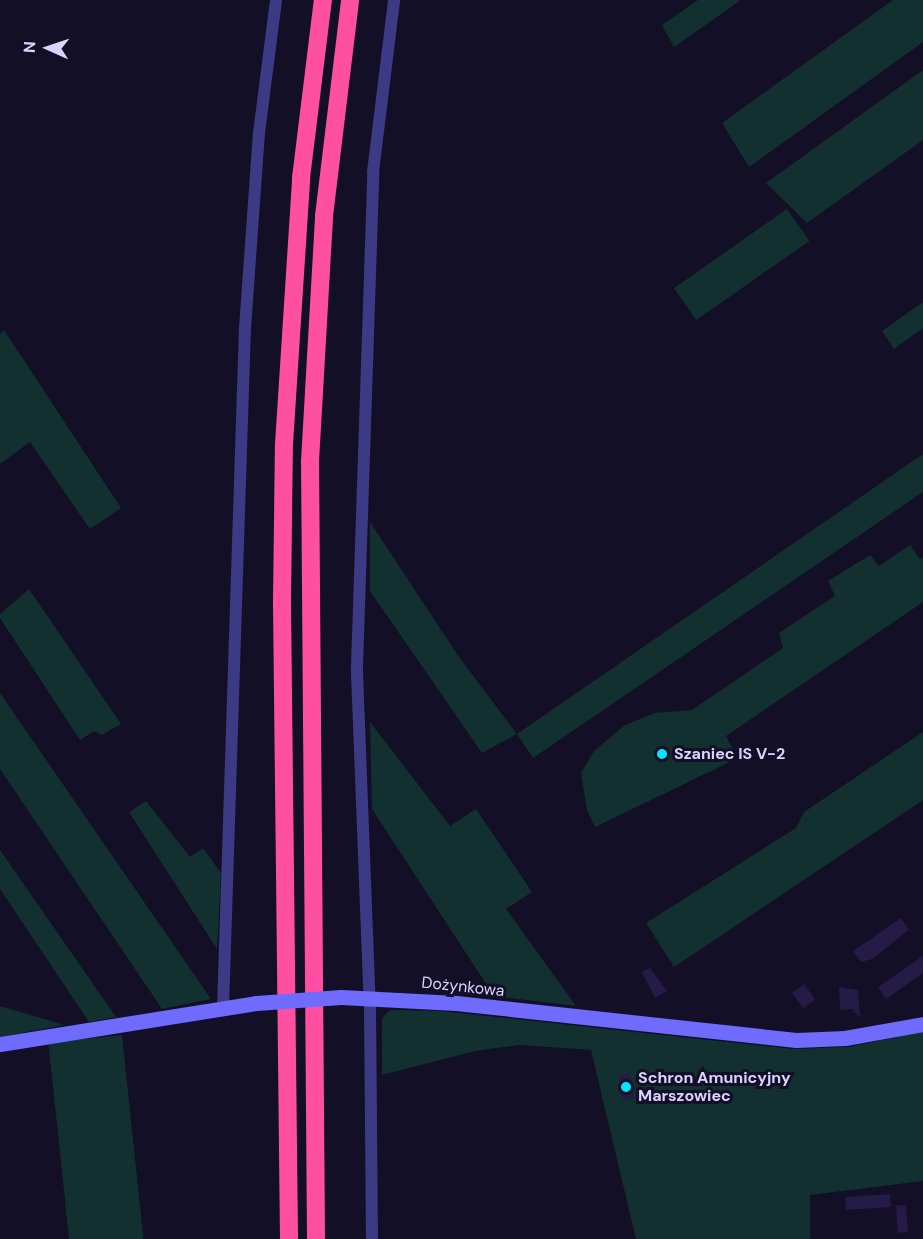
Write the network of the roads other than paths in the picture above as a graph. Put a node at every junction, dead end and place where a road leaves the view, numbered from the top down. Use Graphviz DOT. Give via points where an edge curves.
graph roads {
  1 [pos="276,0"];
  2 [pos="323,0"];
  3 [pos="350,0"];
  4 [pos="394,0"];
  5 [pos="369,997"];
  6 [pos="224,1008"];
  7 [pos="923,1024"];
  8 [pos="0,1044"];
  9 [pos="289,1239"];
  10 [pos="316,1239"];
  11 [pos="372,1239"];
  1 -- 6 [label="street" via="259,133 244,339"];
  2 -- 9 [label="highway" via="301,178 284,454"];
  3 -- 10 [label="highway" via="324,216 310,461"];
  4 -- 5 [label="street" via="373,172 360,534 357,666"];
  5 -- 6 [label="street, Dożynkowa, bridge"];
  5 -- 7 [label="street, Dożynkowa" via="796,1040 845,1038"];
  5 -- 11 [label="street"];
  6 -- 8 [label="street, Dożynkowa"];
}
